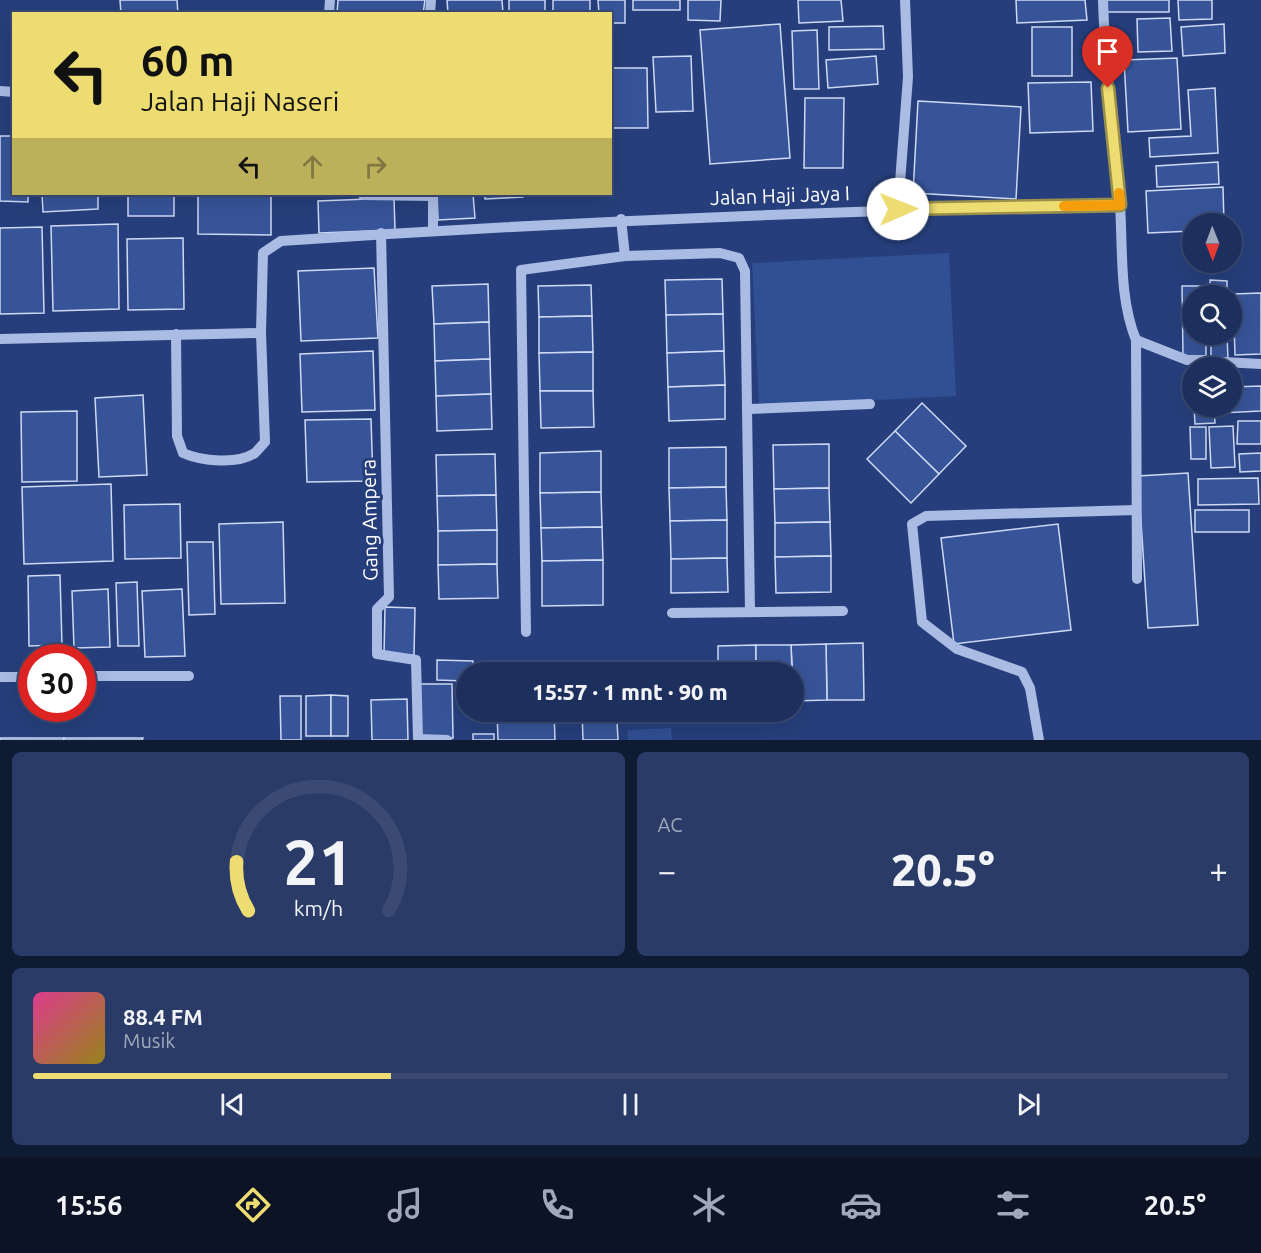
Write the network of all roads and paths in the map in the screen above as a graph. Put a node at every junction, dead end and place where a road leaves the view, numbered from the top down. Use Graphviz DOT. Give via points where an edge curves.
graph roads {
  1 [pos="905,0"];
  2 [pos="1103,0"];
  3 [pos="363,195"];
  4 [pos="433,195"];
  5 [pos="1120,205"];
  6 [pos="898,209"];
  7 [pos="621,219"];
  8 [pos="433,231"];
  9 [pos="381,233"];
  10 [pos="625,256"];
  11 [pos="261,333"];
  12 [pos="176,334"];
  13 [pos="0,339"];
  14 [pos="1136,340"];
  15 [pos="1261,364"];
  16 [pos="870,404"];
  17 [pos="749,409"];
  18 [pos="1136,510"];
  19 [pos="1137,579"];
  20 [pos="843,611"];
  21 [pos="750,612"];
  22 [pos="672,613"];
  23 [pos="526,632"];
  24 [pos="18,676"];
  25 [pos="96,676"];
  26 [pos="189,676"];
  27 [pos="0,677"];
  28 [pos="447,740"];
  29 [pos="1039,740"];
  1 -- 6 [label="street" via="908,77"];
  2 -- 5 [label="street" via="1105,64"];
  3 -- 4 [label="street"];
  4 -- 8 [label="street"];
  5 -- 6 [label="street, Jalan Haji Jaya I"];
  5 -- 14 [label="street" via="1126,316"];
  6 -- 7 [label="street, Jalan Haji Jaya I"];
  7 -- 8 [label="street, Jalan Haji Jaya I"];
  7 -- 10 [label="street"];
  8 -- 9 [label="street, Jalan Haji Jaya I"];
  9 -- 11 [label="street, Jalan Haji Jaya I" via="281,240 270,246 263,253"];
  9 -- 28 [label="street, Gang Ampera" via="389,597 377,609 377,654 416,660 418,739"];
  10 -- 17 [label="street" via="720,253 739,258 745,272"];
  10 -- 23 [label="street" via="521,270"];
  11 -- 12 [label="street"];
  11 -- 12 [label="street, Jalan Haji Jaya I" via="265,442 254,453 215,459 183,453 177,436"];
  12 -- 13 [label="street"];
  14 -- 15 [label="street" via="1187,360"];
  14 -- 18 [label="street"];
  16 -- 17 [label="street"];
  17 -- 21 [label="street"];
  18 -- 19 [label="street"];
  18 -- 29 [label="street" via="926,516 912,524 922,622 957,649 1022,672"];
  20 -- 21 [label="street"];
  21 -- 22 [label="street"];
  24 -- 27 [label="street"];
  25 -- 26 [label="street"];
}
